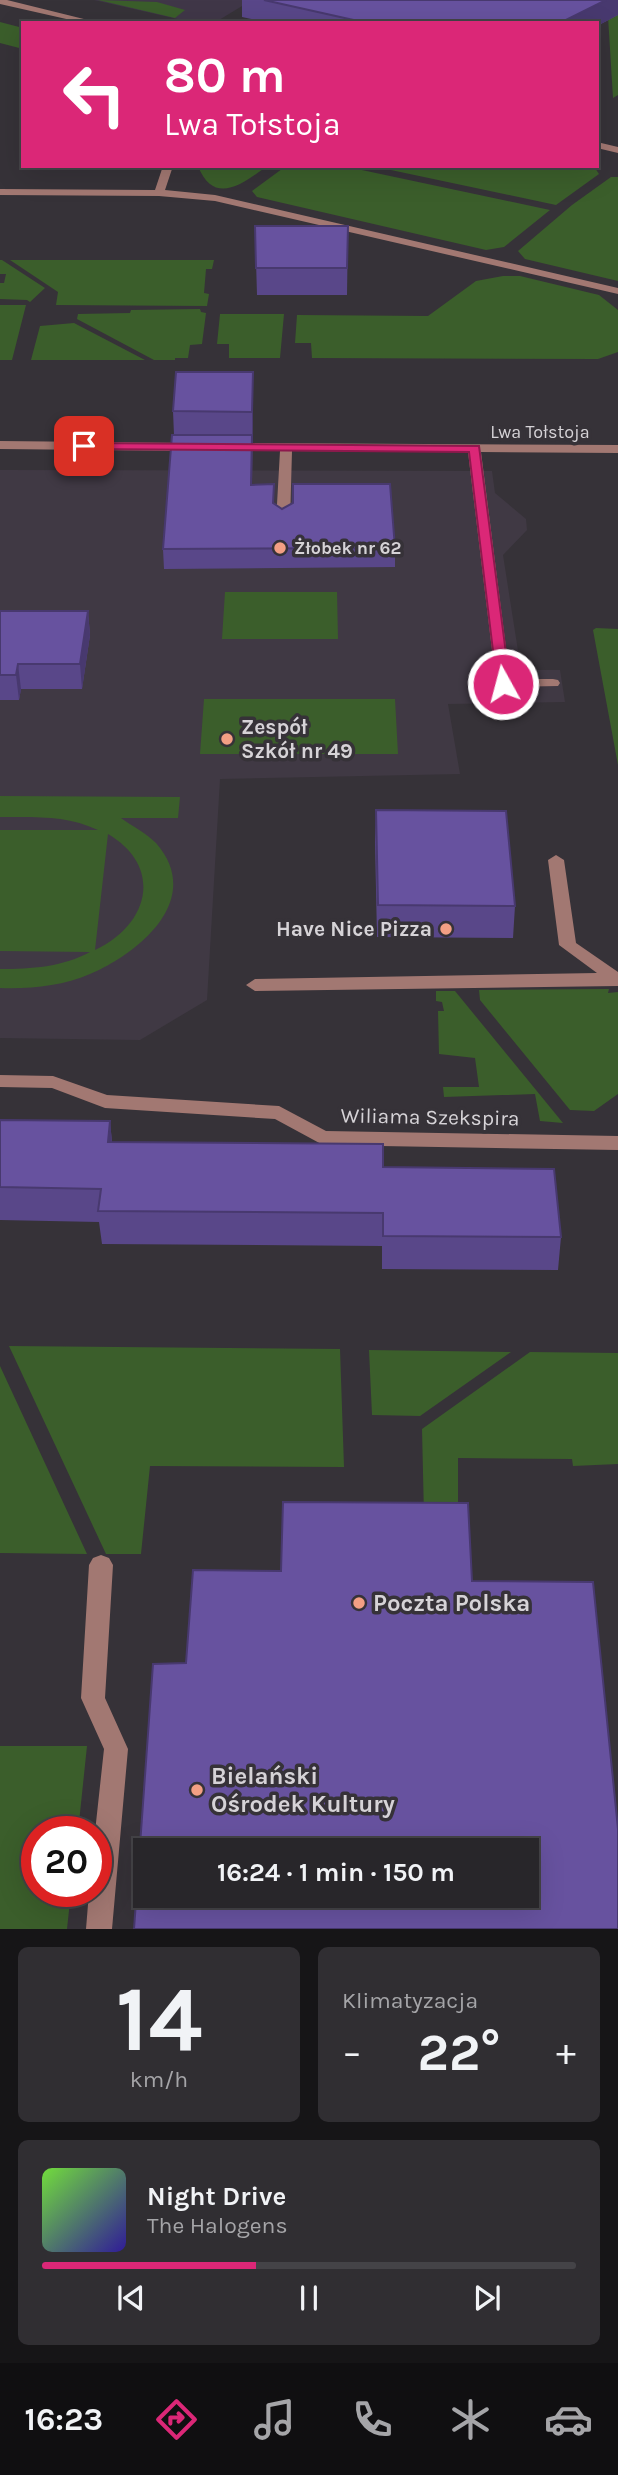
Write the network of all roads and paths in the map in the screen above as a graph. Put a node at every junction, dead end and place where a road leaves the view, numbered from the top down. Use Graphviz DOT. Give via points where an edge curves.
graph roads {
  1 [pos="0,1"];
  2 [pos="8,1"];
  3 [pos="88,21"];
  4 [pos="599,145"];
  5 [pos="618,150"];
  6 [pos="167,168"];
  7 [pos="0,192"];
  8 [pos="159,193"];
  9 [pos="618,291"];
  10 [pos="0,445"];
  11 [pos="286,447"];
  12 [pos="474,449"];
  13 [pos="618,449"];
  14 [pos="283,522"];
  15 [pos="553,683"];
  16 [pos="556,860"];
  17 [pos="617,979"];
  18 [pos="255,985"];
  19 [pos="0,1082"];
  20 [pos="618,1143"];
  21 [pos="101,1565"];
  22 [pos="99,1929"];
  1 -- 2 [label="street"];
  2 -- 3 [label="street"];
  4 -- 5 [label="street"];
  6 -- 8 [label="street"];
  7 -- 8 [label="street"];
  8 -- 9 [label="street" via="233,201"];
  10 -- 11 [label="street, Lwa Tołstoja"];
  11 -- 12 [label="street, Lwa Tołstoja"];
  11 -- 14 [label="street"];
  12 -- 13 [label="street, Lwa Tołstoja"];
  12 -- 15 [label="street" via="503,684"];
  16 -- 17 [label="street" via="568,945"];
  17 -- 18 [label="street"];
  19 -- 20 [label="street, Wiliama Szekspira" via="53,1082 105,1101 279,1113 323,1138"];
  21 -- 22 [label="street" via="93,1698 116,1749"];
}
